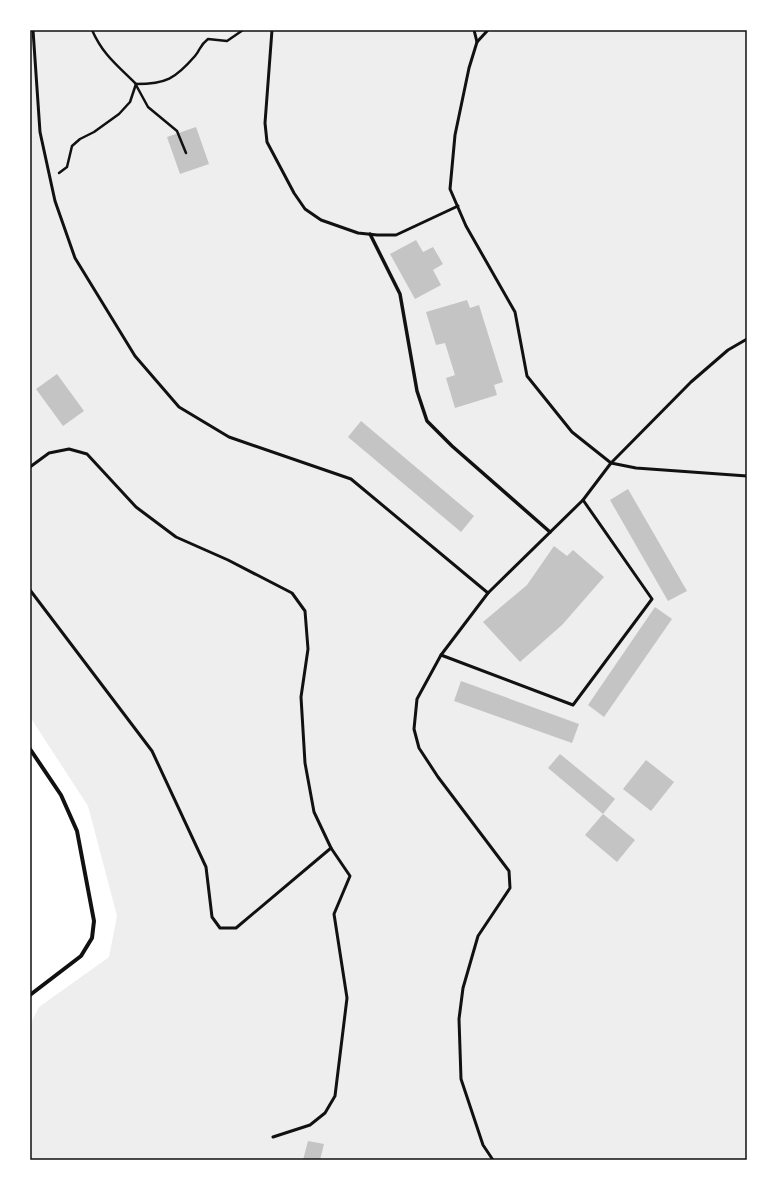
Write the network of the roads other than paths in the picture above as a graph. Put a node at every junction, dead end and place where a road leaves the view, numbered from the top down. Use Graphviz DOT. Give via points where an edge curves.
graph roads {
  1 [pos="33,30"];
  2 [pos="272,30"];
  3 [pos="474,30"];
  4 [pos="488,30"];
  5 [pos="477,42"];
  6 [pos="458,206"];
  7 [pos="370,234"];
  8 [pos="747,339"];
  9 [pos="611,463"];
  10 [pos="30,467"];
  11 [pos="747,476"];
  12 [pos="583,500"];
  13 [pos="550,532"];
  14 [pos="30,590"];
  15 [pos="488,593"];
  16 [pos="441,655"];
  17 [pos="30,749"];
  18 [pos="331,848"];
  19 [pos="30,995"];
  20 [pos="273,1137"];
  21 [pos="493,1160"];
  1 -- 15 [label="lane" via="40,132 55,201 75,258 135,356 179,408 229,437 351,480"];
  2 -- 7 [label="lane" via="265,123 267,142 294,193 306,209 321,220 358,233"];
  3 -- 5 [label="lane"];
  4 -- 5 [label="lane"];
  5 -- 6 [label="lane" via="455,135 450,189"];
  6 -- 7 [label="lane" via="396,235"];
  6 -- 9 [label="lane" via="466,226 515,312 527,376 572,432"];
  7 -- 13 [label="street" via="400,294 417,391 427,421"];
  8 -- 9 [label="lane" via="728,350 691,382"];
  9 -- 11 [label="lane" via="636,468"];
  9 -- 12 [label="lane"];
  10 -- 18 [label="lane" via="50,453 69,449 87,454 136,507 176,537 292,593 305,611 307,633 308,649 301,697 305,763 314,812"];
  12 -- 13 [label="lane"];
  12 -- 16 [label="lane" via="652,599 573,705"];
  13 -- 15 [label="lane"];
  14 -- 18 [label="lane" via="152,751 206,867 212,917 220,928 236,928"];
  15 -- 16 [label="lane"];
  16 -- 21 [label="lane" via="417,699 414,729 419,748 509,871 510,888 478,936 463,988 459,1019 461,1079 483,1145"];
  17 -- 19 [label="street" via="61,795 77,832 94,921 92,938 81,956"];
  18 -- 20 [label="lane" via="350,876 334,914 347,998 334,1096 325,1112 310,1125"];
}
